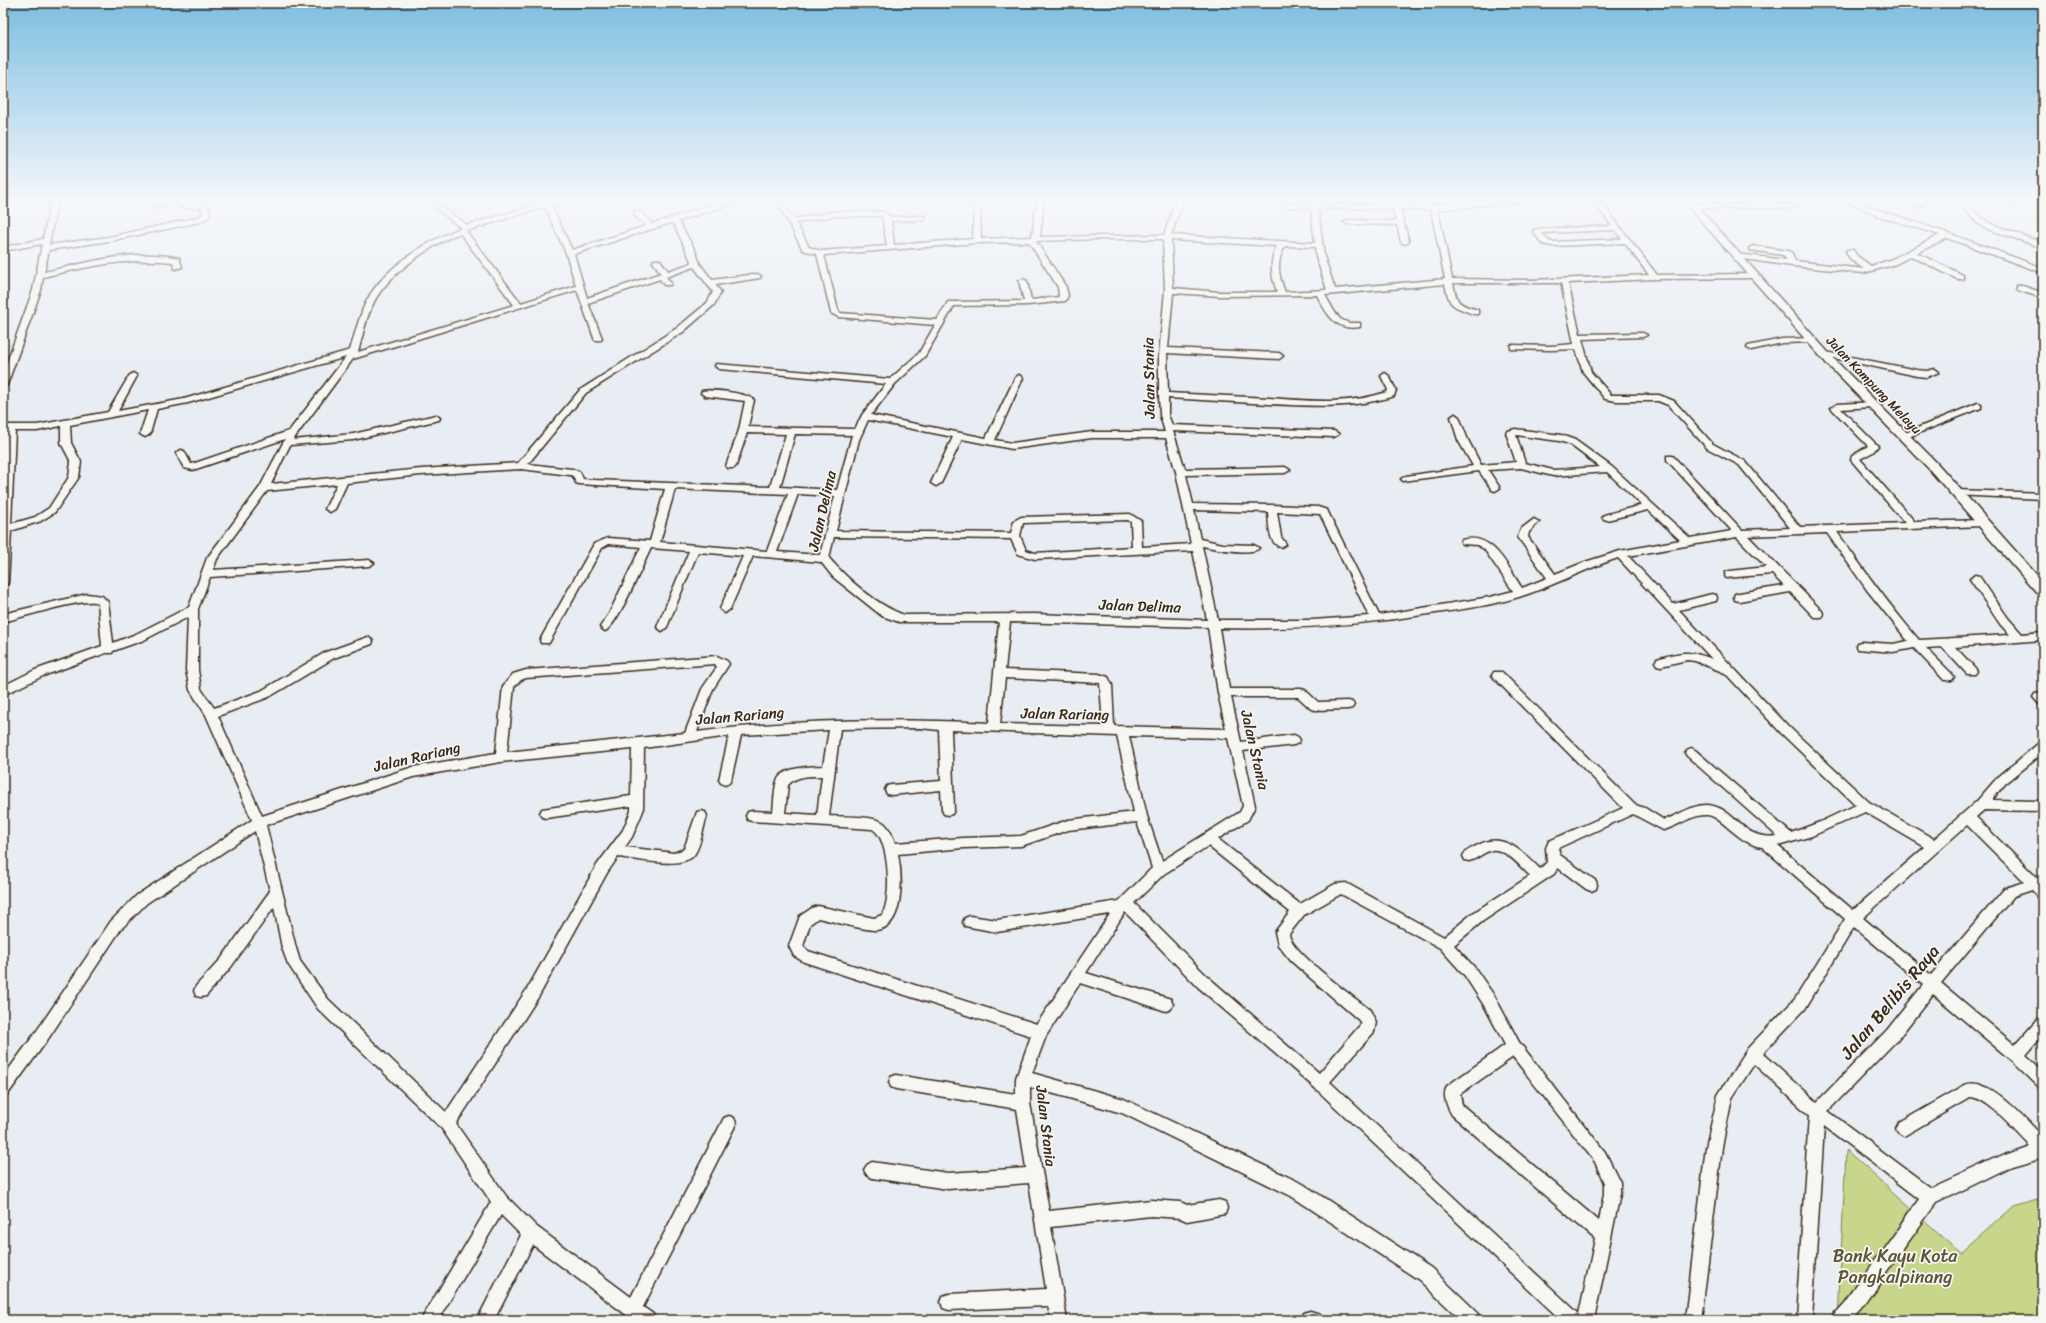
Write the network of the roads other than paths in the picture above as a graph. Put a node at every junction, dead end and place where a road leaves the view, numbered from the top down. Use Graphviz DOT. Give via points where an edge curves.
graph roads {
  1 [pos="43,260"];
  2 [pos="119,260"];
  3 [pos="173,260"];
  4 [pos="409,260"];
  5 [pos="486,260"];
  6 [pos="572,260"];
  7 [pos="694,260"];
  8 [pos="822,260"];
  9 [pos="1046,260"];
  10 [pos="1168,260"];
  11 [pos="1275,260"];
  12 [pos="1321,260"];
  13 [pos="1445,260"];
  14 [pos="1642,260"];
  15 [pos="1740,260"];
  16 [pos="1763,260"];
  17 [pos="1791,260"];
  18 [pos="1857,260"];
  19 [pos="1894,260"];
  20 [pos="1925,260"];
  21 [pos="2013,260"];
  22 [pos="657,262"];
  23 [pos="696,264"];
  24 [pos="1792,264"];
  25 [pos="178,266"];
  26 [pos="1870,269"];
  27 [pos="2043,271"];
  28 [pos="663,274"];
  29 [pos="40,275"];
  30 [pos="758,276"];
  31 [pos="1754,276"];
  32 [pos="1655,277"];
  33 [pos="1960,277"];
  34 [pos="1022,281"];
  35 [pos="1449,281"];
  36 [pos="1564,281"];
  37 [pos="667,283"];
  38 [pos="710,283"];
  39 [pos="580,287"];
  40 [pos="2020,288"];
  41 [pos="1169,290"];
  42 [pos="1332,292"];
  43 [pos="1320,293"];
  44 [pos="1282,294"];
  45 [pos="2043,296"];
  46 [pos="584,302"];
  47 [pos="1028,303"];
  48 [pos="519,306"];
  49 [pos="1475,312"];
  50 [pos="939,323"];
  51 [pos="1357,325"];
  52 [pos="1643,335"];
  53 [pos="598,338"];
  54 [pos="1812,340"];
  55 [pos="1578,341"];
  56 [pos="1514,347"];
  57 [pos="1751,348"];
  58 [pos="1164,350"];
  59 [pos="1823,353"];
  60 [pos="352,354"];
  61 [pos="1279,356"];
  62 [pos="719,366"];
  63 [pos="1935,372"];
  64 [pos="133,376"];
  65 [pos="1385,376"];
  66 [pos="1019,378"];
  67 [pos="892,382"];
  68 [pos="3,385"];
  69 [pos="705,393"];
  70 [pos="1163,395"];
  71 [pos="1872,404"];
  72 [pos="1978,406"];
  73 [pos="153,407"];
  74 [pos="111,415"];
  75 [pos="1455,417"];
  76 [pos="436,418"];
  77 [pos="865,418"];
  78 [pos="65,423"];
  79 [pos="7,429"];
  80 [pos="743,430"];
  81 [pos="792,430"];
  82 [pos="857,432"];
  83 [pos="1168,432"];
  84 [pos="145,434"];
  85 [pos="1334,434"];
  86 [pos="1903,436"];
  87 [pos="958,437"];
  88 [pos="289,438"];
  89 [pos="989,442"];
  90 [pos="181,454"];
  91 [pos="1670,458"];
  92 [pos="1521,465"];
  93 [pos="521,466"];
  94 [pos="731,466"];
  95 [pos="1480,468"];
  96 [pos="1609,469"];
  97 [pos="1285,470"];
  98 [pos="1180,472"];
  99 [pos="344,479"];
  100 [pos="1406,479"];
  101 [pos="936,483"];
  102 [pos="670,486"];
  103 [pos="264,488"];
  104 [pos="1495,488"];
  105 [pos="774,490"];
  106 [pos="794,491"];
  107 [pos="841,493"];
  108 [pos="1955,493"];
  109 [pos="2043,496"];
  110 [pos="1650,506"];
  111 [pos="1188,507"];
  112 [pos="1272,508"];
  113 [pos="330,509"];
  114 [pos="1607,517"];
  115 [pos="1534,522"];
  116 [pos="1982,523"];
  117 [pos="1913,526"];
  118 [pos="1830,529"];
  119 [pos="7,530"];
  120 [pos="1797,530"];
  121 [pos="1740,533"];
  122 [pos="829,534"];
  123 [pos="1015,536"];
  124 [pos="1687,541"];
  125 [pos="1466,542"];
  126 [pos="1196,544"];
  127 [pos="1281,544"];
  128 [pos="651,545"];
  129 [pos="695,548"];
  130 [pos="1254,548"];
  131 [pos="1137,549"];
  132 [pos="749,554"];
  133 [pos="1620,554"];
  134 [pos="771,555"];
  135 [pos="824,559"];
  136 [pos="369,563"];
  137 [pos="1774,570"];
  138 [pos="206,574"];
  139 [pos="1730,575"];
  140 [pos="1553,579"];
  141 [pos="1975,579"];
  142 [pos="3,583"];
  143 [pos="1792,588"];
  144 [pos="2043,591"];
  145 [pos="1520,593"];
  146 [pos="1712,598"];
  147 [pos="1738,598"];
  148 [pos="1671,608"];
  149 [pos="193,609"];
  150 [pos="725,609"];
  151 [pos="1818,614"];
  152 [pos="3,618"];
  153 [pos="1005,619"];
  154 [pos="1376,619"];
  155 [pos="1213,623"];
  156 [pos="605,627"];
  157 [pos="662,627"];
  158 [pos="2043,636"];
  159 [pos="2019,638"];
  160 [pos="545,640"];
  161 [pos="368,641"];
  162 [pos="1945,643"];
  163 [pos="1916,644"];
  164 [pos="1861,646"];
  165 [pos="108,650"];
  166 [pos="1661,662"];
  167 [pos="1728,670"];
  168 [pos="1971,671"];
  169 [pos="999,674"];
  170 [pos="1498,675"];
  171 [pos="1948,677"];
  172 [pos="3,691"];
  173 [pos="1224,693"];
  174 [pos="1348,705"];
  175 [pos="211,714"];
  176 [pos="835,724"];
  177 [pos="945,726"];
  178 [pos="994,728"];
  179 [pos="736,731"];
  180 [pos="1109,731"];
  181 [pos="1122,731"];
  182 [pos="1233,734"];
  183 [pos="690,736"];
  184 [pos="1294,740"];
  185 [pos="638,744"];
  186 [pos="1237,747"];
  187 [pos="2043,747"];
  188 [pos="1691,753"];
  189 [pos="501,757"];
  190 [pos="829,771"];
  191 [pos="725,780"];
  192 [pos="947,785"];
  193 [pos="891,790"];
  194 [pos="638,800"];
  195 [pos="1981,805"];
  196 [pos="1865,806"];
  197 [pos="2043,806"];
  198 [pos="1632,809"];
  199 [pos="948,810"];
  200 [pos="546,813"];
  201 [pos="701,816"];
  202 [pos="752,816"];
  203 [pos="1141,816"];
  204 [pos="1968,817"];
  205 [pos="778,818"];
  206 [pos="822,821"];
  207 [pos="259,822"];
  208 [pos="1208,838"];
  209 [pos="1788,838"];
  210 [pos="1765,842"];
  211 [pos="1935,846"];
  212 [pos="891,849"];
  213 [pos="616,851"];
  214 [pos="1469,856"];
  215 [pos="1554,859"];
  216 [pos="1159,870"];
  217 [pos="1539,876"];
  218 [pos="1591,885"];
  219 [pos="2040,887"];
  220 [pos="278,892"];
  221 [pos="1123,904"];
  222 [pos="1299,911"];
  223 [pos="1853,918"];
  224 [pos="970,922"];
  225 [pos="1445,944"];
  226 [pos="1077,976"];
  227 [pos="1932,983"];
  228 [pos="201,991"];
  229 [pos="1166,1004"];
  230 [pos="2043,1024"];
  231 [pos="1040,1032"];
  232 [pos="1514,1047"];
  233 [pos="1753,1053"];
  234 [pos="2016,1055"];
  235 [pos="1023,1078"];
  236 [pos="2043,1081"];
  237 [pos="896,1082"];
  238 [pos="1320,1083"];
  239 [pos="3,1089"];
  240 [pos="1022,1104"];
  241 [pos="1817,1112"];
  242 [pos="729,1123"];
  243 [pos="447,1124"];
  244 [pos="1904,1128"];
  245 [pos="2043,1148"];
  246 [pos="872,1170"];
  247 [pos="1035,1175"];
  248 [pos="1930,1197"];
  249 [pos="500,1202"];
  250 [pos="1219,1208"];
  251 [pos="1042,1220"];
  252 [pos="531,1233"];
  253 [pos="1604,1236"];
  254 [pos="1055,1297"];
  255 [pos="949,1302"];
  256 [pos="633,1310"];
  257 [pos="429,1320"];
  258 [pos="485,1320"];
  259 [pos="647,1320"];
  260 [pos="1059,1320"];
  261 [pos="1473,1320"];
  262 [pos="1573,1320"];
  263 [pos="1586,1320"];
  264 [pos="1693,1320"];
  265 [pos="1804,1320"];
  266 [pos="1840,1320"];
  1 -- 29 [label="street"];
  2 -- 29 [label="street"];
  3 -- 25 [label="street" via="176,260"];
  4 -- 60 [label="street" via="372,299"];
  5 -- 48 [label="street"];
  6 -- 39 [label="street"];
  7 -- 23 [label="street"];
  8 -- 50 [label="street" via="834,311 838,315"];
  9 -- 47 [label="street" via="1062,287 1064,296 1056,301"];
  10 -- 41 [label="street, Jalan Stania"];
  11 -- 44 [label="street" via="1274,271"];
  12 -- 42 [label="street"];
  13 -- 35 [label="street"];
  14 -- 32 [label="street"];
  15 -- 31 [label="main road, Jalan Kampung Melayu"];
  16 -- 24 [label="street"];
  17 -- 24 [label="street"];
  18 -- 26 [label="street"];
  19 -- 26 [label="street"];
  20 -- 33 [label="street"];
  21 -- 27 [label="street"];
  22 -- 28 [label="street"];
  23 -- 28 [label="street"];
  23 -- 38 [label="street"];
  24 -- 26 [label="street" via="1843,270"];
  28 -- 37 [label="street"];
  28 -- 46 [label="street"];
  29 -- 68 [label="street"];
  30 -- 38 [label="street"];
  31 -- 32 [label="street"];
  31 -- 54 [label="main road, Jalan Kampung Melayu"];
  32 -- 36 [label="street"];
  34 -- 47 [label="street"];
  35 -- 36 [label="street"];
  35 -- 42 [label="street"];
  35 -- 49 [label="street" via="1454,304"];
  36 -- 55 [label="street"];
  38 -- 93 [label="street" via="717,292 708,307 676,333 584,390"];
  39 -- 46 [label="street"];
  39 -- 48 [label="street"];
  40 -- 45 [label="street"];
  41 -- 44 [label="street" via="1220,294"];
  41 -- 58 [label="street, Jalan Stania"];
  42 -- 43 [label="street"];
  43 -- 44 [label="street"];
  43 -- 51 [label="street" via="1337,322 1348,326"];
  46 -- 53 [label="street"];
  47 -- 50 [label="street, Jalan Delima" via="951,304"];
  48 -- 60 [label="street"];
  50 -- 67 [label="street, Jalan Delima" via="922,354"];
  52 -- 55 [label="street"];
  54 -- 57 [label="street" via="1782,341"];
  54 -- 59 [label="main road, Jalan Kampung Melayu"];
  55 -- 56 [label="street" via="1551,348"];
  55 -- 120 [label="street" via="1587,372 1603,393 1608,397 1659,398 1671,403 1710,446 1742,463"];
  58 -- 61 [label="street"];
  58 -- 70 [label="street, Jalan Stania"];
  59 -- 63 [label="street" via="1917,373"];
  59 -- 71 [label="main road, Jalan Kampung Melayu"];
  60 -- 73 [label="street" via="207,395"];
  60 -- 88 [label="street"];
  62 -- 67 [label="street"];
  64 -- 74 [label="street"];
  65 -- 70 [label="street" via="1392,390 1391,394 1356,403 1317,404"];
  66 -- 89 [label="street"];
  67 -- 77 [label="street, Jalan Delima"];
  69 -- 80 [label="street" via="750,400"];
  70 -- 83 [label="street, Jalan Stania"];
  71 -- 86 [label="main road, Jalan Kampung Melayu"];
  71 -- 117 [label="street" via="1835,408 1873,446 1855,458 1856,460"];
  72 -- 86 [label="street"];
  73 -- 74 [label="street"];
  73 -- 84 [label="street"];
  74 -- 78 [label="street"];
  75 -- 95 [label="street" via="1463,440"];
  76 -- 88 [label="street" via="353,437"];
  77 -- 82 [label="street, Jalan Delima"];
  77 -- 87 [label="street"];
  78 -- 79 [label="street" via="28,429"];
  78 -- 119 [label="street" via="66,442 76,462 74,477 52,510 38,519"];
  79 -- 119 [label="street"];
  80 -- 81 [label="street"];
  80 -- 94 [label="street"];
  81 -- 82 [label="street"];
  81 -- 105 [label="street"];
  82 -- 107 [label="street, Jalan Delima"];
  83 -- 85 [label="street"];
  83 -- 89 [label="street" via="1092,435 1012,446"];
  83 -- 98 [label="street, Jalan Stania"];
  86 -- 108 [label="main road, Jalan Kampung Melayu"];
  87 -- 89 [label="street"];
  87 -- 101 [label="street"];
  88 -- 90 [label="street" via="193,467 188,466"];
  88 -- 103 [label="street"];
  91 -- 121 [label="street"];
  92 -- 95 [label="street"];
  92 -- 96 [label="street" via="1553,473"];
  92 -- 96 [label="street" via="1512,432 1567,440"];
  93 -- 99 [label="street"];
  93 -- 102 [label="street" via="572,472 577,474 579,481"];
  95 -- 100 [label="street"];
  95 -- 104 [label="street"];
  96 -- 110 [label="street"];
  97 -- 98 [label="street"];
  98 -- 111 [label="street, Jalan Stania"];
  99 -- 103 [label="street"];
  99 -- 113 [label="street"];
  102 -- 105 [label="street"];
  102 -- 128 [label="street"];
  103 -- 138 [label="street" via="220,546"];
  105 -- 106 [label="street"];
  106 -- 107 [label="street"];
  106 -- 134 [label="street"];
  107 -- 122 [label="street, Jalan Delima"];
  108 -- 109 [label="street"];
  108 -- 116 [label="main road, Jalan Kampung Melayu"];
  110 -- 114 [label="street"];
  110 -- 124 [label="street"];
  111 -- 112 [label="street"];
  111 -- 126 [label="street, Jalan Stania"];
  112 -- 127 [label="street" via="1276,537"];
  112 -- 154 [label="street" via="1324,512"];
  115 -- 140 [label="street" via="1524,531 1523,537"];
  116 -- 117 [label="street, Jalan Delima"];
  116 -- 144 [label="main road, Jalan Kampung Melayu"];
  117 -- 118 [label="street, Jalan Delima"];
  118 -- 120 [label="street, Jalan Delima"];
  118 -- 163 [label="street" via="1867,583"];
  119 -- 142 [label="street"];
  120 -- 121 [label="street, Jalan Delima"];
  121 -- 124 [label="street, Jalan Delima"];
  121 -- 137 [label="street"];
  122 -- 123 [label="street"];
  122 -- 135 [label="street, Jalan Delima"];
  123 -- 131 [label="street" via="1022,552 1036,556"];
  123 -- 131 [label="street" via="1017,523 1027,519 1130,517 1136,521"];
  124 -- 133 [label="street, Jalan Delima"];
  125 -- 145 [label="street" via="1479,542 1488,547"];
  126 -- 130 [label="street"];
  126 -- 131 [label="street"];
  126 -- 155 [label="street, Jalan Stania"];
  128 -- 129 [label="street"];
  128 -- 156 [label="street"];
  128 -- 160 [label="street" via="608,541 598,546"];
  129 -- 132 [label="street"];
  129 -- 157 [label="street"];
  132 -- 134 [label="street"];
  132 -- 150 [label="street"];
  133 -- 140 [label="street, Jalan Delima"];
  133 -- 148 [label="street"];
  134 -- 135 [label="street"];
  135 -- 153 [label="street, Jalan Delima" via="837,574 886,613 903,619"];
  136 -- 138 [label="street"];
  137 -- 139 [label="street"];
  137 -- 143 [label="street"];
  138 -- 149 [label="street"];
  140 -- 145 [label="street, Jalan Delima"];
  141 -- 159 [label="street"];
  143 -- 147 [label="street"];
  143 -- 151 [label="street"];
  145 -- 154 [label="street, Jalan Delima" via="1490,601"];
  146 -- 148 [label="street"];
  148 -- 167 [label="street"];
  149 -- 165 [label="street" via="140,637"];
  149 -- 175 [label="street" via="192,670 196,690"];
  152 -- 165 [label="street" via="81,598 99,598 103,602"];
  153 -- 155 [label="street, Jalan Delima"];
  153 -- 169 [label="street"];
  154 -- 155 [label="street, Jalan Delima" via="1313,624"];
  155 -- 173 [label="street, Jalan Stania"];
  158 -- 159 [label="street"];
  159 -- 162 [label="street"];
  161 -- 175 [label="street" via="330,654 265,694"];
  162 -- 163 [label="street"];
  162 -- 168 [label="street"];
  163 -- 164 [label="street" via="1893,648"];
  163 -- 171 [label="street"];
  165 -- 172 [label="street" via="39,673"];
  166 -- 167 [label="street" via="1687,656 1696,657"];
  167 -- 196 [label="street" via="1785,730"];
  169 -- 178 [label="street"];
  169 -- 180 [label="street" via="1104,680"];
  170 -- 198 [label="street"];
  173 -- 174 [label="street" via="1301,693 1315,706"];
  173 -- 182 [label="street, Jalan Stania"];
  175 -- 207 [label="street"];
  176 -- 177 [label="street, Jalan Rariang"];
  176 -- 179 [label="street, Jalan Rariang"];
  176 -- 190 [label="street"];
  177 -- 178 [label="street, Jalan Rariang"];
  177 -- 192 [label="street"];
  178 -- 180 [label="street, Jalan Rariang"];
  179 -- 183 [label="street, Jalan Rariang"];
  179 -- 191 [label="street"];
  180 -- 181 [label="street, Jalan Rariang"];
  181 -- 182 [label="street, Jalan Rariang"];
  181 -- 203 [label="street"];
  182 -- 186 [label="street, Jalan Stania"];
  183 -- 185 [label="street, Jalan Rariang"];
  183 -- 189 [label="street" via="711,682 722,669 723,664 717,660 526,674 517,677 509,686"];
  184 -- 186 [label="street"];
  185 -- 189 [label="street, Jalan Rariang"];
  185 -- 194 [label="street"];
  186 -- 208 [label="street, Jalan Stania" via="1249,806 1244,816"];
  187 -- 195 [label="street" via="2001,782"];
  188 -- 209 [label="street"];
  189 -- 207 [label="street, Jalan Rariang" via="413,772"];
  190 -- 205 [label="street" via="799,773 786,778 782,782"];
  190 -- 206 [label="street"];
  192 -- 193 [label="street"];
  192 -- 199 [label="street"];
  194 -- 200 [label="street"];
  194 -- 213 [label="street" via="634,821"];
  195 -- 197 [label="street"];
  195 -- 204 [label="street"];
  196 -- 209 [label="street" via="1803,835"];
  196 -- 211 [label="street"];
  198 -- 210 [label="street" via="1643,812 1663,824 1708,810 1716,813 1750,839"];
  198 -- 215 [label="street" via="1553,846"];
  201 -- 213 [label="street" via="689,852 684,856 674,858"];
  202 -- 205 [label="street"];
  203 -- 212 [label="street" via="1068,825 1021,841"];
  203 -- 216 [label="street"];
  204 -- 211 [label="street"];
  204 -- 219 [label="street"];
  205 -- 206 [label="street"];
  206 -- 212 [label="street" via="872,824 881,827"];
  207 -- 220 [label="street"];
  207 -- 239 [label="street, Jalan Rariang" via="142,899 116,925"];
  208 -- 216 [label="street, Jalan Stania"];
  208 -- 222 [label="street"];
  209 -- 210 [label="street"];
  210 -- 223 [label="street"];
  211 -- 223 [label="street"];
  212 -- 231 [label="street" via="893,895 886,919 874,924 818,912 812,913 806,917 796,946 799,952 804,956"];
  213 -- 243 [label="street" via="602,869 534,990"];
  214 -- 217 [label="street" via="1491,845 1499,844"];
  215 -- 217 [label="street" via="1553,866"];
  215 -- 218 [label="street"];
  216 -- 221 [label="street, Jalan Stania"];
  217 -- 225 [label="street" via="1478,917"];
  219 -- 227 [label="street, Jalan Belibis Raya" via="2010,892"];
  220 -- 228 [label="street" via="226,963"];
  220 -- 243 [label="street" via="289,948 295,964 323,1004"];
  221 -- 224 [label="street" via="997,926"];
  221 -- 226 [label="street, Jalan Stania"];
  221 -- 238 [label="street" via="1203,982"];
  222 -- 225 [label="street" via="1340,888 1346,888"];
  222 -- 238 [label="street" via="1282,932 1283,941 1288,949 1366,1015 1369,1022 1369,1027"];
  223 -- 227 [label="street"];
  223 -- 233 [label="street" via="1800,1004"];
  225 -- 232 [label="street" via="1470,972 1490,1002"];
  226 -- 229 [label="street"];
  226 -- 231 [label="street, Jalan Stania"];
  227 -- 234 [label="street"];
  227 -- 241 [label="street, Jalan Belibis Raya" via="1892,1035"];
  230 -- 234 [label="street"];
  231 -- 235 [label="street, Jalan Stania"];
  232 -- 253 [label="street" via="1600,1157 1612,1182"];
  232 -- 253 [label="street" via="1452,1090 1453,1102 1457,1110"];
  233 -- 241 [label="street"];
  233 -- 264 [label="street" via="1725,1095 1714,1147"];
  234 -- 236 [label="street"];
  235 -- 240 [label="street, Jalan Stania"];
  235 -- 261 [label="street" via="1124,1106 1298,1190 1425,1274"];
  237 -- 240 [label="street"];
  238 -- 262 [label="street"];
  240 -- 247 [label="street, Jalan Stania"];
  241 -- 248 [label="street"];
  241 -- 265 [label="street"];
  242 -- 256 [label="street"];
  243 -- 249 [label="street"];
  244 -- 245 [label="street" via="1970,1090 1981,1091 1996,1102"];
  245 -- 248 [label="street" via="2010,1159"];
  246 -- 247 [label="street" via="948,1181"];
  247 -- 251 [label="street, Jalan Stania"];
  248 -- 266 [label="street"];
  249 -- 252 [label="street"];
  249 -- 257 [label="street"];
  250 -- 251 [label="street" via="1188,1213 1151,1208"];
  251 -- 254 [label="street, Jalan Stania"];
  252 -- 256 [label="street"];
  252 -- 258 [label="street"];
  253 -- 263 [label="street"];
  254 -- 255 [label="street"];
  254 -- 260 [label="street, Jalan Stania"];
  256 -- 259 [label="street"];
}
